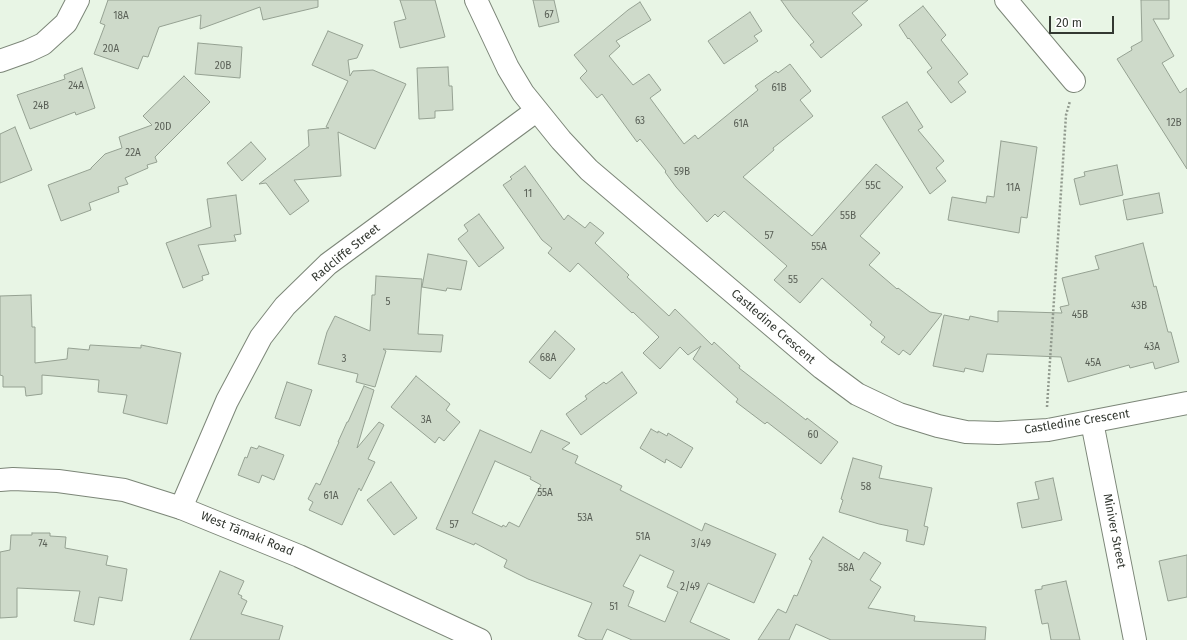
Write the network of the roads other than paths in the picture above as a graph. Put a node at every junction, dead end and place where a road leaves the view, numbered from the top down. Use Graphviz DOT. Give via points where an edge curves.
graph roads {
  1 [pos="78,0"];
  2 [pos="476,0"];
  3 [pos="1006,0"];
  4 [pos="0,62"];
  5 [pos="1074,82"];
  6 [pos="536,111"];
  7 [pos="1187,403"];
  8 [pos="1092,422"];
  9 [pos="0,480"];
  10 [pos="181,508"];
  11 [pos="480,640"];
  12 [pos="1135,640"];
  1 -- 4 [label="street" via="66,23 43,44"];
  2 -- 6 [label="street, Castledine Crescent" via="508,68"];
  3 -- 5 [label="street"];
  6 -- 8 [label="street, Castledine Crescent" via="584,165 622,200 822,368 857,394 899,414 966,432 1048,430"];
  6 -- 10 [label="street, Radcliffe Street" via="328,264 285,306 261,337 230,395"];
  7 -- 8 [label="street, Castledine Crescent"];
  8 -- 12 [label="street, Miniver Street"];
  9 -- 10 [label="street, West Tāmaki Road" via="58,481 124,490"];
  10 -- 11 [label="street, West Tāmaki Road" via="299,556"];
}
